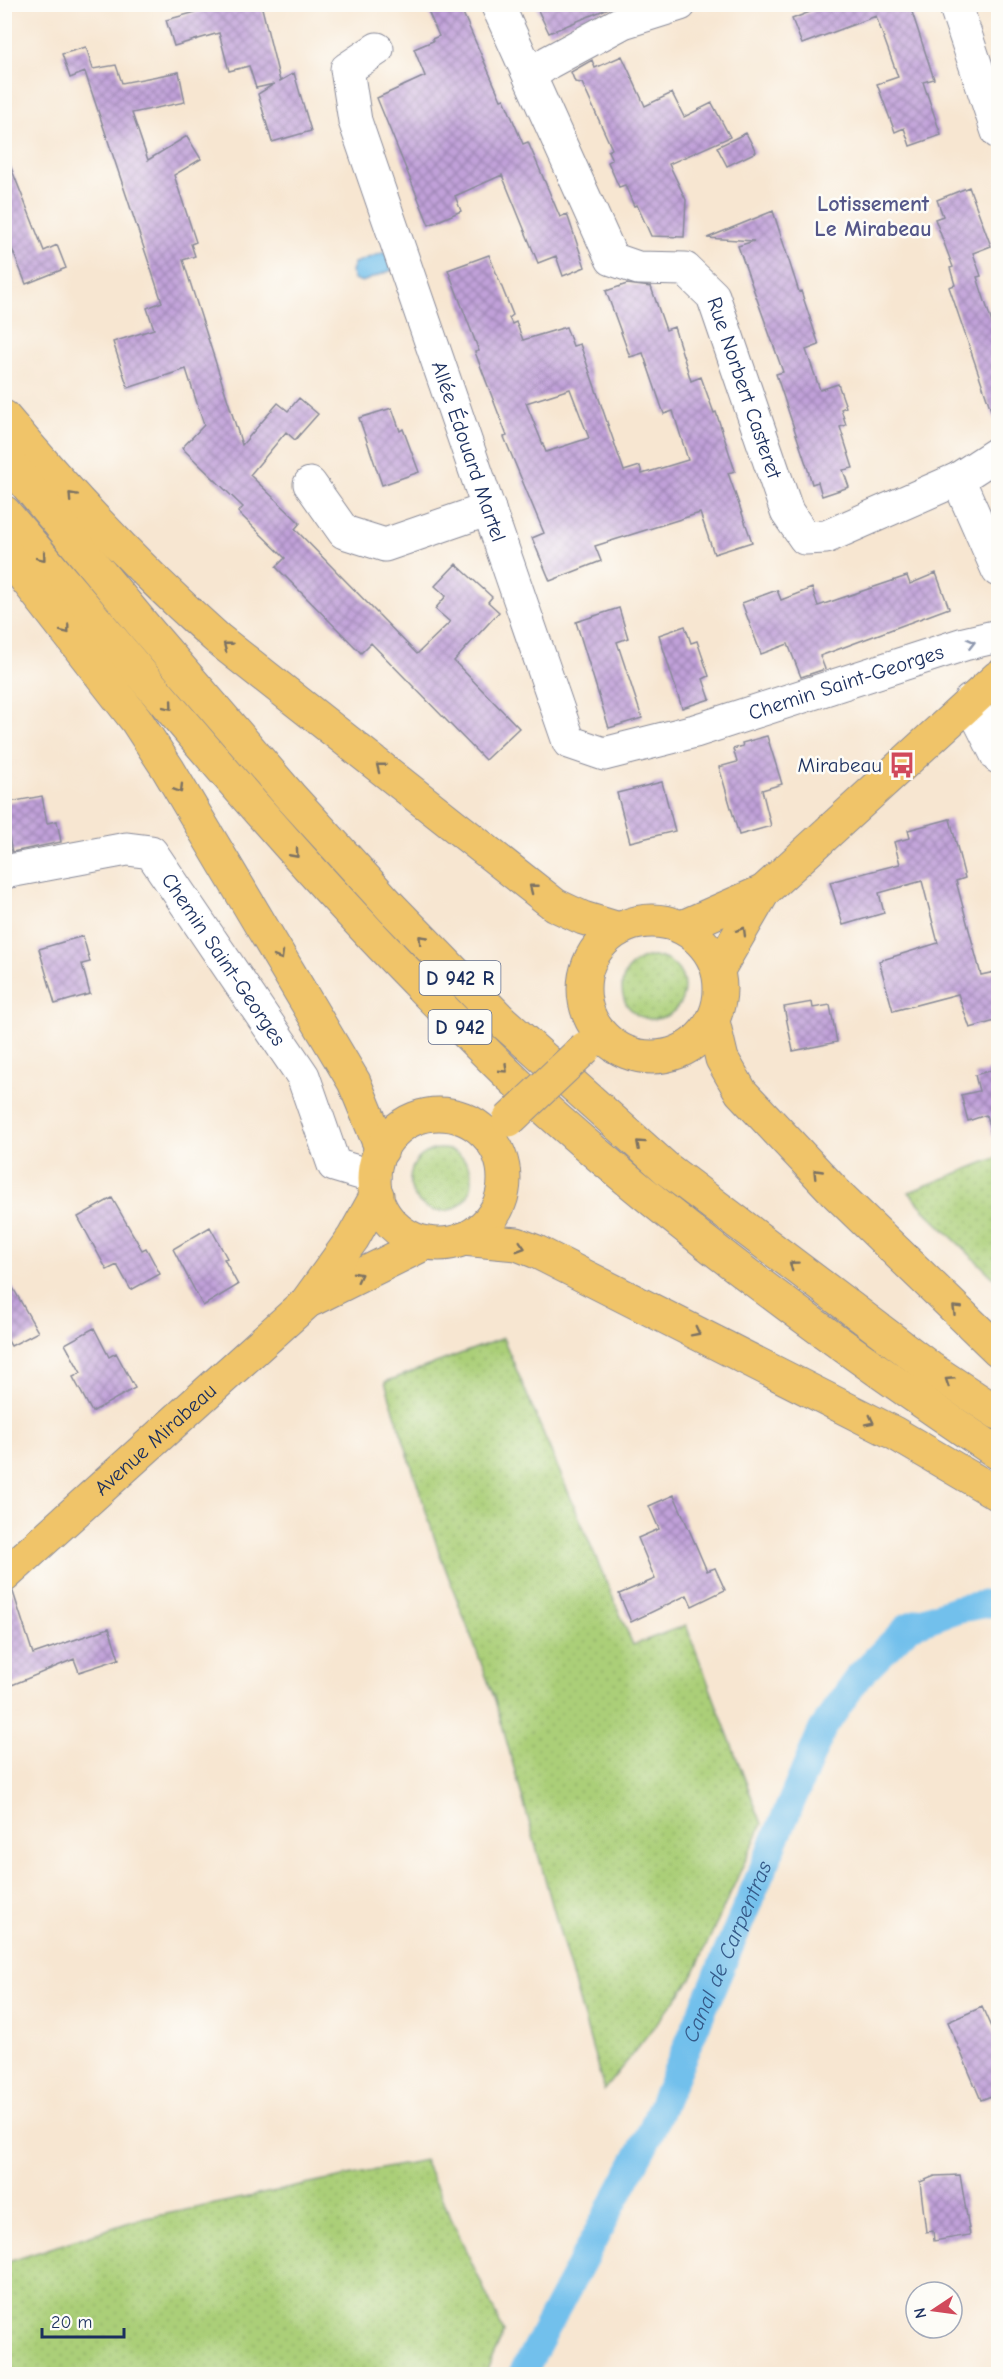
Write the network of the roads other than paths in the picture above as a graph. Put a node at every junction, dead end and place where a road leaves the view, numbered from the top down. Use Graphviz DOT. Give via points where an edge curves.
graph roads {
  1 [pos="497,4"];
  2 [pos="680,4"];
  3 [pos="955,4"];
  4 [pos="377,49"];
  5 [pos="530,76"];
  6 [pos="999,132"];
  7 [pos="4,417"];
  8 [pos="999,453"];
  9 [pos="4,457"];
  10 [pos="958,479"];
  11 [pos="310,484"];
  12 [pos="489,509"];
  13 [pos="4,512"];
  14 [pos="4,551"];
  15 [pos="999,570"];
  16 [pos="999,636"];
  17 [pos="999,677"];
  18 [pos="970,701"];
  19 [pos="695,731"];
  20 [pos="999,757"];
  21 [pos="4,872"];
  22 [pos="764,891"];
  23 [pos="682,927"];
  24 [pos="620,929"];
  25 [pos="718,970"];
  26 [pos="713,1021"];
  27 [pos="593,1041"];
  28 [pos="500,1129"];
  29 [pos="378,1174"];
  30 [pos="463,1239"];
  31 [pos="426,1243"];
  32 [pos="306,1303"];
  33 [pos="999,1350"];
  34 [pos="999,1413"];
  35 [pos="999,1453"];
  36 [pos="999,1494"];
  37 [pos="4,1576"];
  1 -- 5 [label="street"];
  2 -- 5 [label="street" via="623,22"];
  3 -- 6 [label="street"];
  4 -- 12 [label="street, Allée Édouard Martel" via="347,69 355,121"];
  5 -- 10 [label="street, Rue Norbert Casteret" via="612,259 638,268 685,269 713,296 787,512 805,538 826,537"];
  24 -- 7 [label="main road, one-way" via="555,906 219,640 113,540"];
  8 -- 10 [label="street, Rue Norbert Casteret"];
  34 -- 9 [label="main road, D 942 R, one-way" via="930,1368 667,1169 502,1021 290,796"];
  10 -- 15 [label="street"];
  11 -- 12 [label="street" via="344,532 385,545"];
  12 -- 19 [label="street, Allée Édouard Martel" via="569,742 604,754"];
  13 -- 35 [label="main road, D 942, one-way" via="274,830 366,931 531,1096 655,1201 792,1308 892,1383"];
  14 -- 29 [label="main road, one-way" via="136,720 168,769 354,1082 368,1111"];
  19 -- 16 [label="street, Chemin Saint-Georges, one-way"];
  17 -- 18 [label="main road"];
  18 -- 20 [label="street"];
  18 -- 22 [label="main road"];
  21 -- 29 [label="street, Chemin Saint-Georges" via="127,849 151,852 303,1076 334,1165"];
  22 -- 23 [label="main road"];
  25 -- 22 [label="main road, one-way"];
  23 -- 24 [label="main road" via="662,921 640,922"];
  23 -- 25 [label="main road" via="698,938"];
  24 -- 27 [label="main road" via="604,941 585,977"];
  25 -- 26 [label="main road" via="721,987"];
  26 -- 27 [label="main road" via="687,1048 670,1055 633,1054"];
  33 -- 26 [label="main road, one-way" via="835,1192 741,1092 722,1059"];
  27 -- 28 [label="main road, bridge"];
  28 -- 29 [label="main road" via="460,1117 423,1116 392,1134"];
  28 -- 30 [label="main road" via="502,1196 481,1229"];
  29 -- 31 [label="main road" via="387,1217 404,1234"];
  29 -- 32 [label="main road" via="354,1238"];
  30 -- 31 [label="main road" via="445,1244"];
  30 -- 36 [label="main road, one-way" via="517,1245 537,1252 894,1433"];
  32 -- 31 [label="main road, one-way"];
  32 -- 37 [label="main road, Avenue Mirabeau"];
}
